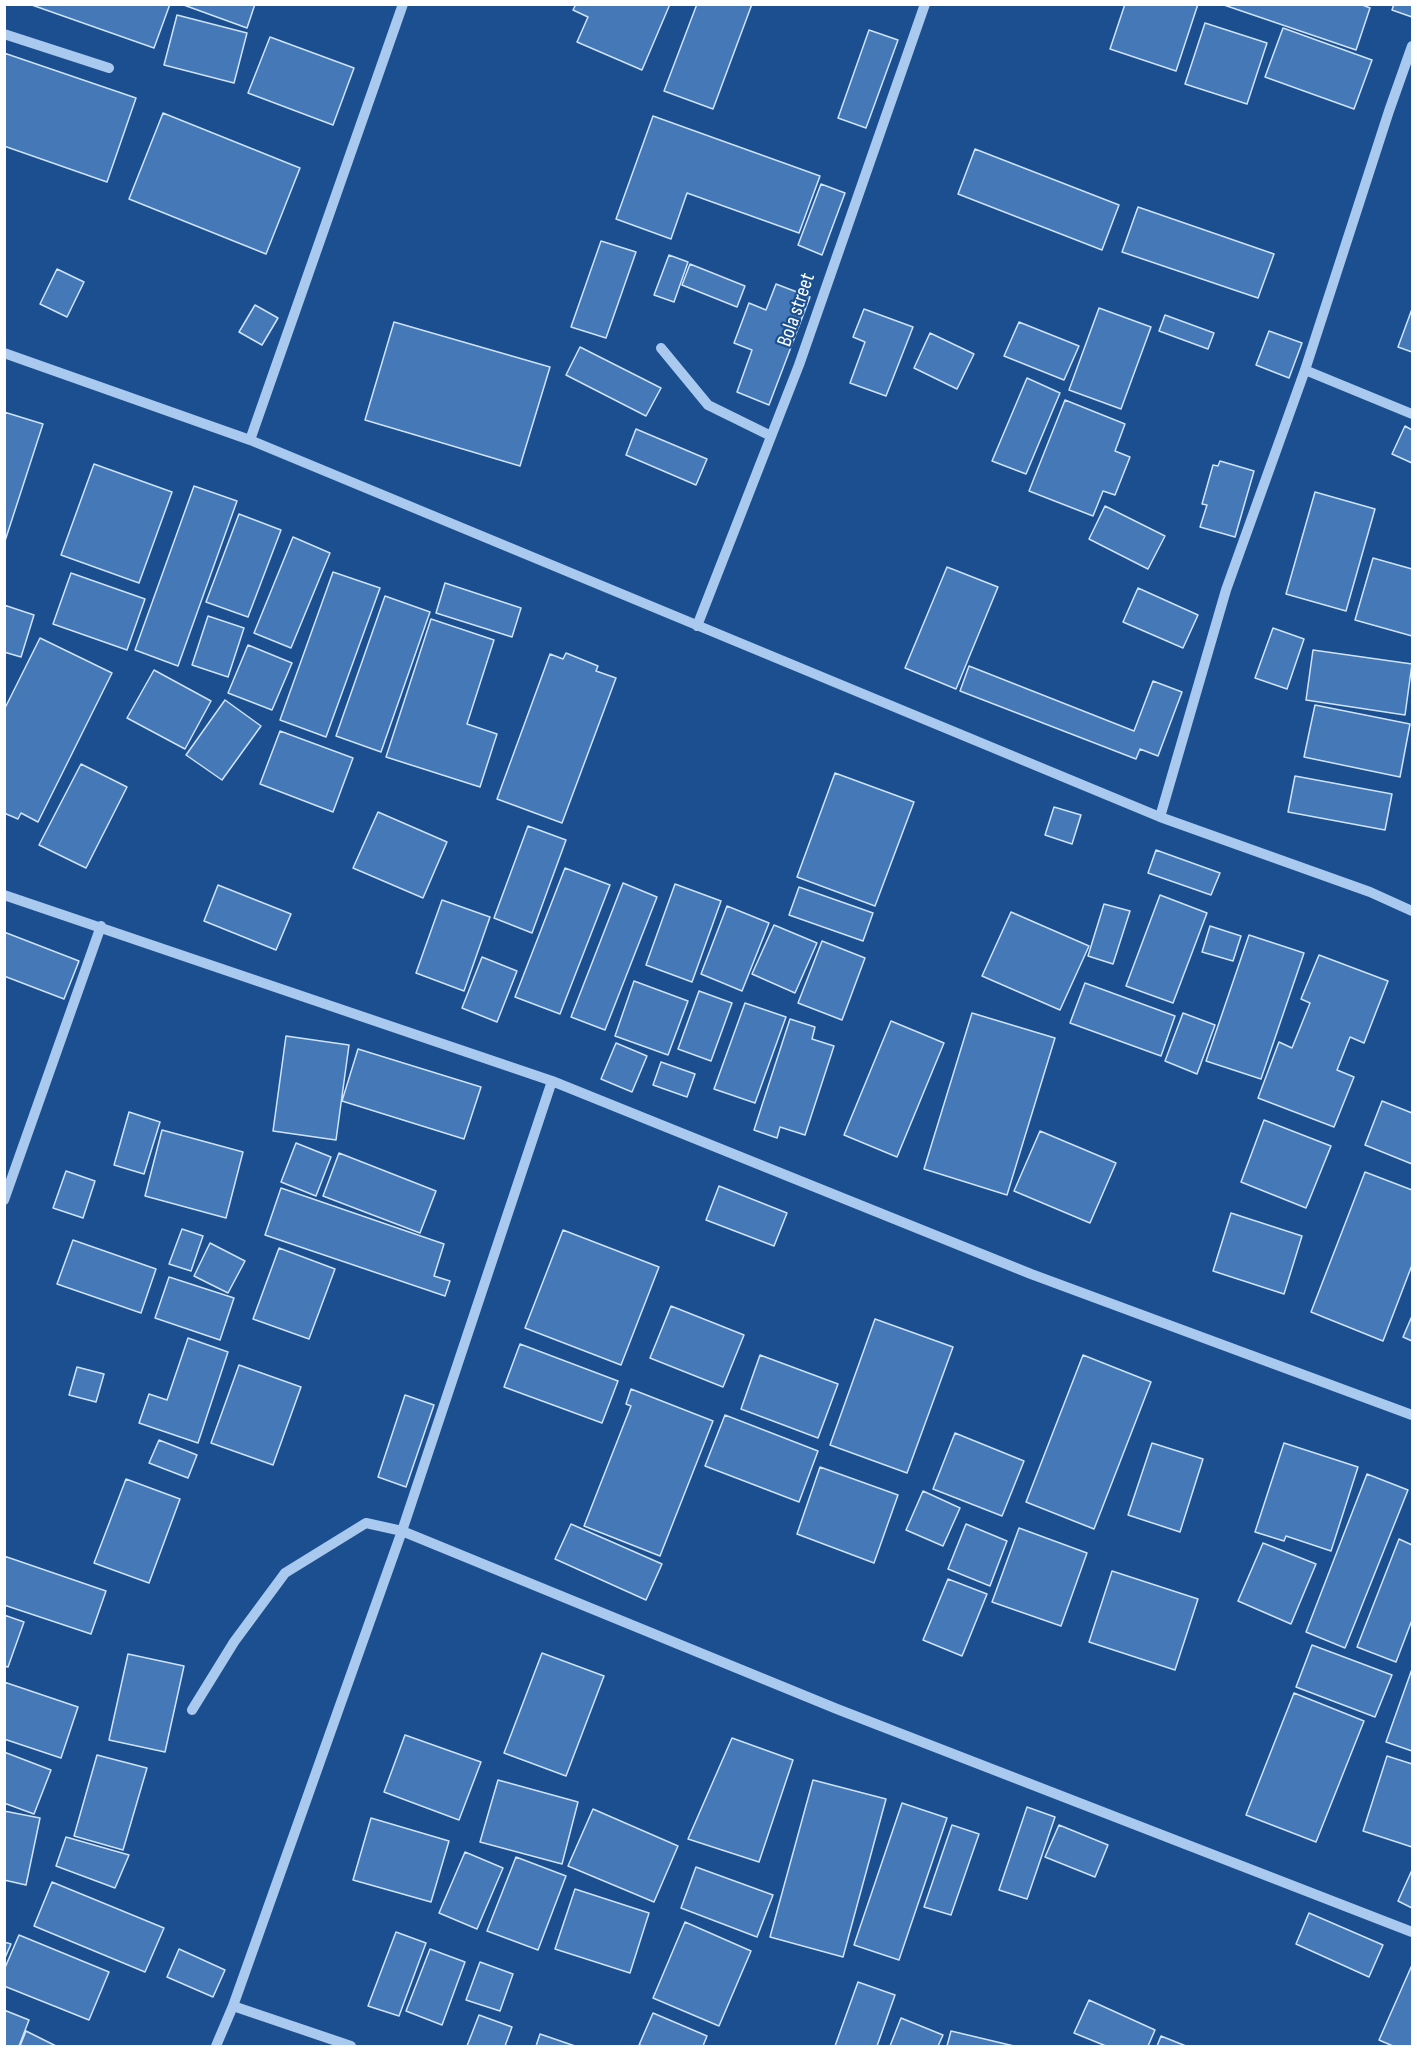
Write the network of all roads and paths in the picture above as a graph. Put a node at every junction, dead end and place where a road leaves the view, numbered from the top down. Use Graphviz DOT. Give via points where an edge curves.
graph roads {
  1 [pos="403,4"];
  2 [pos="925,4"];
  3 [pos="4,34"];
  4 [pos="1413,46"];
  5 [pos="109,68"];
  6 [pos="661,348"];
  7 [pos="4,353"];
  8 [pos="1305,370"];
  9 [pos="1413,414"];
  10 [pos="771,436"];
  11 [pos="250,440"];
  12 [pos="697,626"];
  13 [pos="1160,817"];
  14 [pos="4,895"];
  15 [pos="1413,911"];
  16 [pos="101,926"];
  17 [pos="552,1081"];
  18 [pos="4,1200"];
  19 [pos="1413,1415"];
  20 [pos="402,1531"];
  21 [pos="192,1710"];
  22 [pos="1413,1932"];
  23 [pos="233,2006"];
  24 [pos="216,2046"];
  25 [pos="351,2046"];
  1 -- 11 [label="street"];
  2 -- 10 [label="street, Bola street"];
  3 -- 5 [label="street"];
  4 -- 8 [label="street"];
  6 -- 10 [label="street" via="708,405"];
  7 -- 11 [label="street"];
  8 -- 9 [label="street"];
  8 -- 13 [label="street" via="1226,590"];
  10 -- 12 [label="street, Bola street"];
  11 -- 12 [label="street"];
  12 -- 13 [label="street"];
  13 -- 15 [label="street"];
  14 -- 16 [label="street"];
  16 -- 17 [label="street"];
  16 -- 18 [label="street"];
  17 -- 19 [label="street" via="1030,1274"];
  17 -- 20 [label="street"];
  20 -- 21 [label="street" via="366,1523 285,1573 234,1642"];
  20 -- 22 [label="street" via="837,1709"];
  20 -- 23 [label="street"];
  23 -- 24 [label="street"];
  23 -- 25 [label="street"];
}
